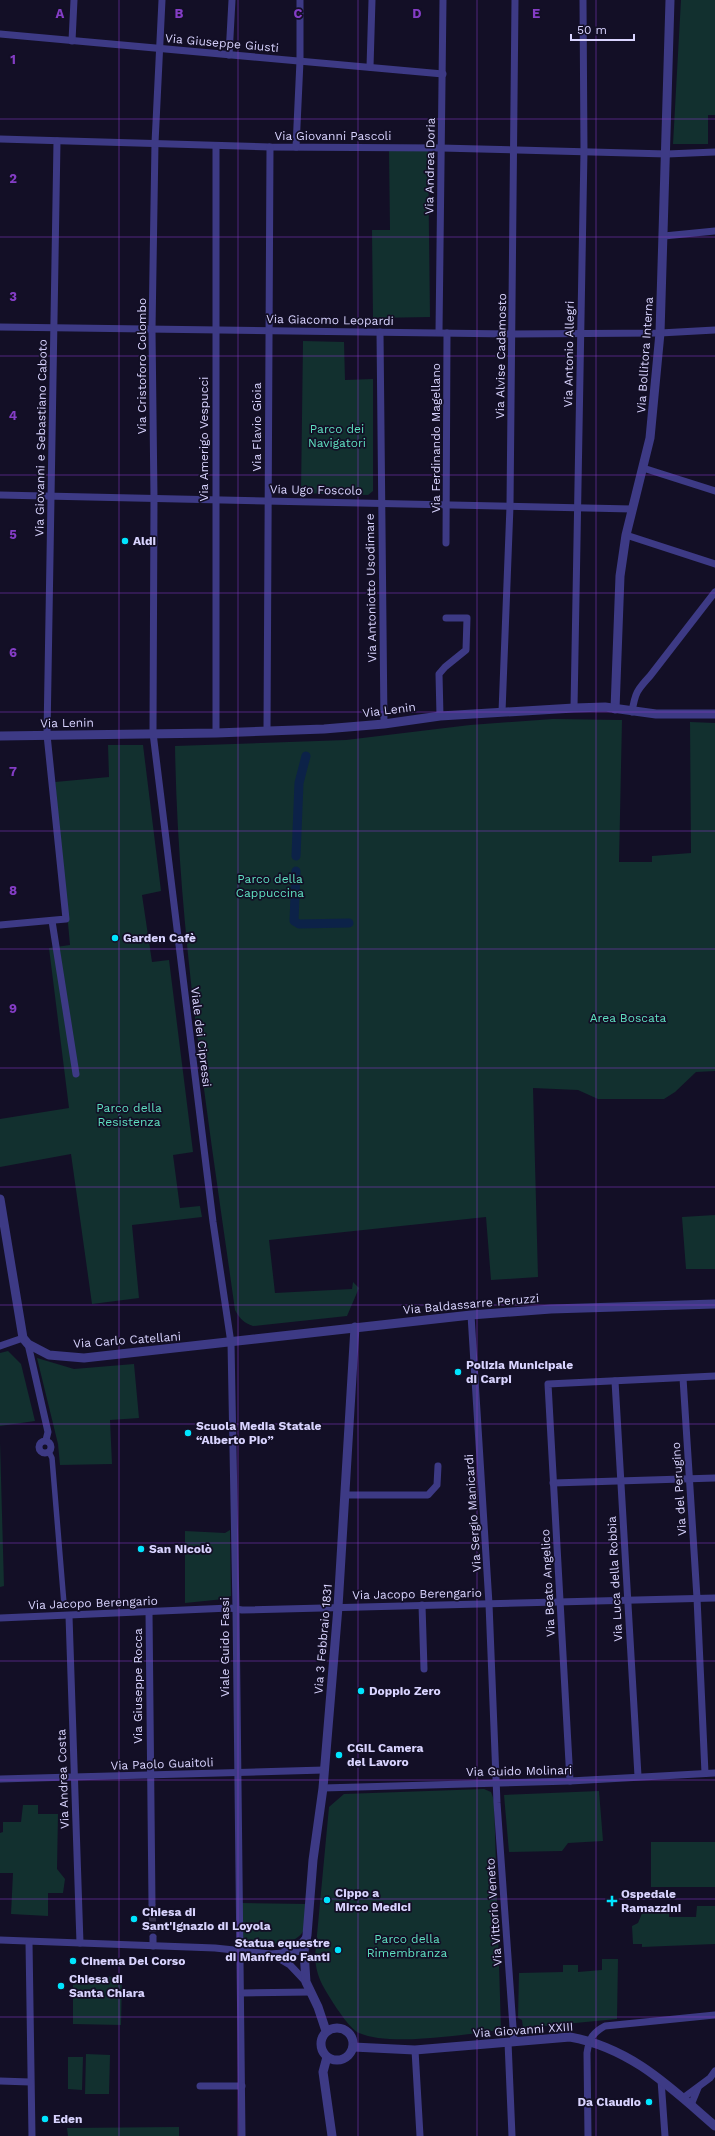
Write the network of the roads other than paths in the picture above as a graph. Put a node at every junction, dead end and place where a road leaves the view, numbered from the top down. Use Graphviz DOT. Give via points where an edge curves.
graph roads {
  1 [pos="74,0"];
  2 [pos="162,0"];
  3 [pos="232,0"];
  4 [pos="300,0"];
  5 [pos="372,0"];
  6 [pos="443,0"];
  7 [pos="515,0"];
  8 [pos="583,0"];
  9 [pos="670,0"];
  10 [pos="0,34"];
  11 [pos="72,41"];
  12 [pos="159,48"];
  13 [pos="229,55"];
  14 [pos="300,61"];
  15 [pos="370,66"];
  16 [pos="443,74"];
  17 [pos="0,139"];
  18 [pos="57,141"];
  19 [pos="155,143"];
  20 [pos="216,146"];
  21 [pos="270,147"];
  22 [pos="296,147"];
  23 [pos="441,148"];
  24 [pos="513,150"];
  25 [pos="584,151"];
  26 [pos="715,152"];
  27 [pos="666,154"];
  28 [pos="715,231"];
  29 [pos="664,236"];
  30 [pos="0,327"];
  31 [pos="55,328"];
  32 [pos="152,330"];
  33 [pos="216,330"];
  34 [pos="268,330"];
  35 [pos="715,330"];
  36 [pos="380,332"];
  37 [pos="439,332"];
  38 [pos="447,333"];
  39 [pos="660,333"];
  40 [pos="512,334"];
  41 [pos="580,334"];
  42 [pos="643,468"];
  43 [pos="715,491"];
  44 [pos="0,495"];
  45 [pos="51,496"];
  46 [pos="154,498"];
  47 [pos="215,499"];
  48 [pos="268,501"];
  49 [pos="380,502"];
  50 [pos="446,504"];
  51 [pos="510,506"];
  52 [pos="577,507"];
  53 [pos="632,509"];
  54 [pos="626,535"];
  55 [pos="446,543"];
  56 [pos="715,564"];
  57 [pos="715,592"];
  58 [pos="446,618"];
  59 [pos="574,708"];
  60 [pos="615,709"];
  61 [pos="502,712"];
  62 [pos="632,712"];
  63 [pos="715,714"];
  64 [pos="440,716"];
  65 [pos="384,724"];
  66 [pos="267,731"];
  67 [pos="154,733"];
  68 [pos="216,733"];
  69 [pos="47,735"];
  70 [pos="0,736"];
  71 [pos="52,921"];
  72 [pos="0,925"];
  73 [pos="76,1074"];
  74 [pos="0,1199"];
  75 [pos="715,1304"];
  76 [pos="471,1315"];
  77 [pos="355,1327"];
  78 [pos="26,1341"];
  79 [pos="231,1343"];
  80 [pos="0,1346"];
  81 [pos="715,1376"];
  82 [pos="683,1378"];
  83 [pos="615,1381"];
  84 [pos="49,1452"];
  85 [pos="438,1466"];
  86 [pos="715,1478"];
  87 [pos="689,1479"];
  88 [pos="621,1481"];
  89 [pos="553,1483"];
  90 [pos="345,1495"];
  91 [pos="697,1598"];
  92 [pos="715,1598"];
  93 [pos="628,1600"];
  94 [pos="560,1602"];
  95 [pos="64,1604"];
  96 [pos="489,1604"];
  97 [pos="422,1605"];
  98 [pos="338,1607"];
  99 [pos="236,1609"];
  100 [pos="149,1612"];
  101 [pos="66,1614"];
  102 [pos="0,1618"];
  103 [pos="424,1669"];
  104 [pos="324,1770"];
  105 [pos="237,1772"];
  106 [pos="705,1773"];
  107 [pos="715,1773"];
  108 [pos="150,1776"];
  109 [pos="638,1776"];
  110 [pos="74,1778"];
  111 [pos="0,1779"];
  112 [pos="570,1781"];
  113 [pos="496,1782"];
  114 [pos="323,1788"];
  115 [pos="152,1904"];
  116 [pos="307,1935"];
  117 [pos="153,1937"];
  118 [pos="0,1940"];
  119 [pos="29,1942"];
  120 [pos="80,1942"];
  121 [pos="153,1946"];
  122 [pos="285,1949"];
  123 [pos="240,1950"];
  124 [pos="304,1951"];
  125 [pos="259,1952"];
  126 [pos="271,1954"];
  127 [pos="306,1982"];
  128 [pos="311,1992"];
  129 [pos="241,1993"];
  130 [pos="318,2007"];
  131 [pos="715,2015"];
  132 [pos="335,2027"];
  133 [pos="326,2031"];
  134 [pos="589,2040"];
  135 [pos="511,2042"];
  136 [pos="353,2047"];
  137 [pos="415,2050"];
  138 [pos="327,2057"];
  139 [pos="715,2071"];
  140 [pos="661,2080"];
  141 [pos="0,2081"];
  142 [pos="30,2082"];
  143 [pos="200,2086"];
  144 [pos="242,2086"];
  145 [pos="698,2088"];
  146 [pos="683,2098"];
  147 [pos="691,2105"];
  148 [pos="715,2126"];
  149 [pos="32,2136"];
  150 [pos="242,2136"];
  151 [pos="332,2136"];
  152 [pos="420,2136"];
  153 [pos="512,2136"];
  154 [pos="588,2136"];
  155 [pos="665,2136"];
  1 -- 11 [label="street"];
  2 -- 12 [label="street, Via Cristoforo Colombo"];
  3 -- 13 [label="street"];
  4 -- 14 [label="street"];
  5 -- 15 [label="street"];
  6 -- 16 [label="street, Via Andrea Doria"];
  7 -- 24 [label="street, Via Alvise Cadamosto"];
  8 -- 25 [label="street, Via Antonio Allegri"];
  9 -- 27 [label="street, Via Bollitora Interna"];
  10 -- 11 [label="street, Via Giuseppe Giusti"];
  11 -- 12 [label="street, Via Giuseppe Giusti"];
  12 -- 13 [label="street, Via Giuseppe Giusti"];
  12 -- 19 [label="street, Via Cristoforo Colombo"];
  13 -- 14 [label="street, Via Giuseppe Giusti"];
  14 -- 15 [label="street, Via Giuseppe Giusti"];
  14 -- 22 [label="street"];
  15 -- 16 [label="street, Via Giuseppe Giusti"];
  16 -- 23 [label="street, Via Andrea Doria"];
  17 -- 18 [label="street, Via Giovanni Pascoli"];
  18 -- 19 [label="street, Via Giovanni Pascoli"];
  18 -- 31 [label="street, Via Giovanni e Sebastiano Caboto"];
  19 -- 20 [label="street, Via Giovanni Pascoli"];
  19 -- 32 [label="street, Via Cristoforo Colombo"];
  20 -- 21 [label="street, Via Giovanni Pascoli"];
  20 -- 33 [label="street, Via Amerigo Vespucci"];
  21 -- 22 [label="street, Via Giovanni Pascoli"];
  21 -- 34 [label="street, Via Flavio Gioia"];
  22 -- 23 [label="street, Via Giovanni Pascoli"];
  23 -- 24 [label="street, Via Giovanni Pascoli"];
  23 -- 37 [label="street, Via Andrea Doria"];
  24 -- 25 [label="street, Via Giovanni Pascoli"];
  24 -- 40 [label="street, Via Alvise Cadamosto"];
  25 -- 27 [label="street, Via Giovanni Pascoli"];
  25 -- 41 [label="street, Via Antonio Allegri"];
  26 -- 27 [label="street, Via Giovanni Pascoli"];
  27 -- 29 [label="street, Via Bollitora Interna"];
  28 -- 29 [label="street"];
  29 -- 39 [label="street, Via Bollitora Interna"];
  30 -- 31 [label="street, Via Giacomo Leopardi"];
  31 -- 32 [label="street, Via Giacomo Leopardi"];
  31 -- 45 [label="street, Via Giovanni e Sebastiano Caboto"];
  32 -- 33 [label="street, Via Giacomo Leopardi"];
  32 -- 46 [label="street, Via Cristoforo Colombo"];
  33 -- 34 [label="street, Via Giacomo Leopardi"];
  33 -- 47 [label="street, Via Amerigo Vespucci"];
  34 -- 36 [label="street, Via Giacomo Leopardi"];
  34 -- 48 [label="street, Via Flavio Gioia"];
  35 -- 39 [label="street, Via Giacomo Leopardi"];
  36 -- 37 [label="street, Via Giacomo Leopardi"];
  36 -- 49 [label="street, Via Antoniotto Usodimare"];
  37 -- 38 [label="street, Via Giacomo Leopardi"];
  38 -- 40 [label="street, Via Giacomo Leopardi"];
  38 -- 50 [label="street, Via Ferdinando Magellano"];
  39 -- 41 [label="street, Via Giacomo Leopardi"];
  39 -- 42 [label="street, Via Bollitora Interna" via="650,438"];
  40 -- 41 [label="street, Via Giacomo Leopardi"];
  40 -- 51 [label="street, Via Alvise Cadamosto"];
  41 -- 52 [label="street, Via Antonio Allegri"];
  42 -- 43 [label="street"];
  42 -- 53 [label="street, Via Bollitora Interna"];
  44 -- 45 [label="street, Via Ugo Foscolo"];
  45 -- 46 [label="street, Via Ugo Foscolo"];
  45 -- 69 [label="street, Via Giovanni e Sebastiano Caboto"];
  46 -- 47 [label="street, Via Ugo Foscolo"];
  46 -- 67 [label="street, Via Cristoforo Colombo"];
  47 -- 48 [label="street, Via Ugo Foscolo"];
  47 -- 68 [label="street, Via Amerigo Vespucci"];
  48 -- 49 [label="street, Via Ugo Foscolo"];
  48 -- 66 [label="street, Via Flavio Gioia"];
  49 -- 50 [label="street, Via Ugo Foscolo"];
  49 -- 65 [label="street, Via Antoniotto Usodimare"];
  50 -- 51 [label="street, Via Ugo Foscolo"];
  50 -- 55 [label="street, Via Ferdinando Magellano"];
  51 -- 52 [label="street, Via Ugo Foscolo"];
  51 -- 61 [label="street, Via Alvise Cadamosto"];
  52 -- 53 [label="street, Via Ugo Foscolo"];
  52 -- 59 [label="street, Via Antonio Allegri"];
  53 -- 54 [label="street, Via Bollitora Interna"];
  54 -- 56 [label="street"];
  54 -- 60 [label="street, Via Bollitora Interna" via="620,576"];
  57 -- 62 [label="street" via="638,688"];
  58 -- 64 [label="street" via="467,618 466,650 439,674"];
  59 -- 60 [label="street, Via Lenin"];
  59 -- 61 [label="street, Via Lenin"];
  60 -- 62 [label="street, Via Lenin"];
  61 -- 64 [label="street, Via Lenin"];
  62 -- 63 [label="street, Via Lenin"];
  64 -- 65 [label="street, Via Lenin"];
  65 -- 66 [label="street, Via Lenin"];
  66 -- 68 [label="street, Via Lenin"];
  67 -- 68 [label="street, Via Lenin"];
  67 -- 69 [label="street, Via Lenin"];
  67 -- 79 [label="street, Viale dei Cipressi" via="212,1214"];
  69 -- 70 [label="street, Via Lenin"];
  69 -- 71 [label="street, Via Giovanni e Sebastiano Caboto" via="66,920"];
  71 -- 72 [label="street"];
  71 -- 73 [label="street"];
  74 -- 78 [label="street"];
  75 -- 76 [label="street, Via Baldassarre Peruzzi" via="551,1309"];
  76 -- 77 [label="street, Via Baldassarre Peruzzi"];
  76 -- 96 [label="street, Via Sergio Manicardi"];
  77 -- 79 [label="street, Via Baldassarre Peruzzi"];
  77 -- 90 [label="street, Via 3 Febbraio 1831"];
  78 -- 79 [label="street, Via Carlo Catellani" via="50,1355 84,1358"];
  78 -- 80 [label="street"];
  78 -- 84 [label="street" via="48,1432 46,1440 52,1445"];
  79 -- 99 [label="street, Viale Guido Fassi"];
  81 -- 82 [label="street"];
  82 -- 83 [label="street"];
  82 -- 87 [label="street, Via del Perugino"];
  83 -- 88 [label="street, Via Luca della Robbia"];
  83 -- 89 [label="street, Via Beato Angelico" via="548,1384"];
  84 -- 95 [label="street" via="52,1458"];
  85 -- 90 [label="street" via="437,1485 428,1495"];
  86 -- 87 [label="street"];
  87 -- 88 [label="street"];
  87 -- 91 [label="street, Via del Perugino"];
  88 -- 89 [label="street"];
  88 -- 93 [label="street, Via Luca della Robbia"];
  89 -- 94 [label="street, Via Beato Angelico"];
  90 -- 98 [label="street, Via 3 Febbraio 1831"];
  91 -- 92 [label="street, Via Jacopo Berengario"];
  91 -- 93 [label="street, Via Jacopo Berengario"];
  91 -- 106 [label="street, Via del Perugino"];
  93 -- 94 [label="street, Via Jacopo Berengario"];
  93 -- 109 [label="street, Via Luca della Robbia"];
  94 -- 96 [label="street, Via Jacopo Berengario"];
  94 -- 112 [label="street, Via Beato Angelico"];
  96 -- 97 [label="street, Via Jacopo Berengario"];
  96 -- 113 [label="street, Via Sergio Manicardi"];
  97 -- 98 [label="street, Via Jacopo Berengario"];
  97 -- 103 [label="street"];
  98 -- 99 [label="street, Via Jacopo Berengario"];
  98 -- 104 [label="street, Via 3 Febbraio 1831"];
  99 -- 100 [label="street, Via Jacopo Berengario"];
  99 -- 105 [label="street, Viale Guido Fassi"];
  100 -- 101 [label="street, Via Jacopo Berengario"];
  100 -- 108 [label="street, Via Giuseppe Rocca"];
  101 -- 102 [label="street, Via Jacopo Berengario"];
  101 -- 110 [label="street, Via Andrea Costa"];
  104 -- 105 [label="street, Via Paolo Guaitoli"];
  104 -- 114 [label="street, Via 3 Febbraio 1831"];
  105 -- 108 [label="street, Via Paolo Guaitoli"];
  105 -- 123 [label="street, Viale Guido Fassi"];
  106 -- 107 [label="street, Via Guido Molinari"];
  106 -- 109 [label="street, Via Guido Molinari"];
  108 -- 110 [label="street, Via Paolo Guaitoli"];
  108 -- 115 [label="street, Via Giuseppe Rocca"];
  109 -- 112 [label="street, Via Guido Molinari"];
  110 -- 111 [label="street, Via Paolo Guaitoli"];
  110 -- 120 [label="street, Via Andrea Costa"];
  112 -- 113 [label="street, Via Guido Molinari"];
  113 -- 114 [label="street, Via Guido Molinari"];
  113 -- 135 [label="street, Via Vittorio Veneto"];
  114 -- 116 [label="street, Via 3 Febbraio 1831" via="313,1860"];
  116 -- 122 [label="street" via="302,1942"];
  116 -- 124 [label="street, Via 3 Febbraio 1831"];
  117 -- 121 [label="street"];
  118 -- 119 [label="street"];
  119 -- 120 [label="street"];
  119 -- 142 [label="street"];
  120 -- 121 [label="street"];
  121 -- 123 [label="street"];
  122 -- 124 [label="street"];
  122 -- 125 [label="street"];
  123 -- 125 [label="street"];
  123 -- 129 [label="street, Viale Guido Fassi"];
  124 -- 126 [label="street"];
  124 -- 127 [label="street"];
  125 -- 126 [label="street"];
  126 -- 127 [label="street" via="290,1965"];
  127 -- 128 [label="street"];
  128 -- 129 [label="street"];
  128 -- 130 [label="street"];
  129 -- 144 [label="street, Viale Guido Fassi"];
  130 -- 132 [label="street"];
  130 -- 133 [label="street"];
  131 -- 134 [label="street" via="605,2026 595,2032"];
  132 -- 133 [label="street"];
  132 -- 136 [label="street" via="345,2029 352,2037"];
  133 -- 138 [label="street" via="320,2039 321,2049"];
  134 -- 135 [label="street, Via Giovanni XXIII" via="570,2037"];
  134 -- 140 [label="street, Via Giovanni XXIII" via="641,2064"];
  134 -- 154 [label="street"];
  135 -- 137 [label="street, Via Giovanni XXIII"];
  135 -- 153 [label="street, Via Vittorio Veneto"];
  136 -- 137 [label="street, Via Giovanni XXIII"];
  136 -- 138 [label="street" via="348,2057 337,2060"];
  137 -- 152 [label="street"];
  138 -- 151 [label="street" via="323,2072"];
  139 -- 145 [label="street"];
  140 -- 146 [label="street, Via Giovanni XXIII"];
  140 -- 155 [label="street"];
  141 -- 142 [label="street"];
  142 -- 149 [label="street"];
  143 -- 144 [label="street"];
  144 -- 150 [label="street, Viale Guido Fassi"];
  145 -- 146 [label="street"];
  145 -- 147 [label="street"];
  146 -- 147 [label="street, Via Giovanni XXIII"];
  147 -- 148 [label="street, Via Giovanni XXIII"];
}
